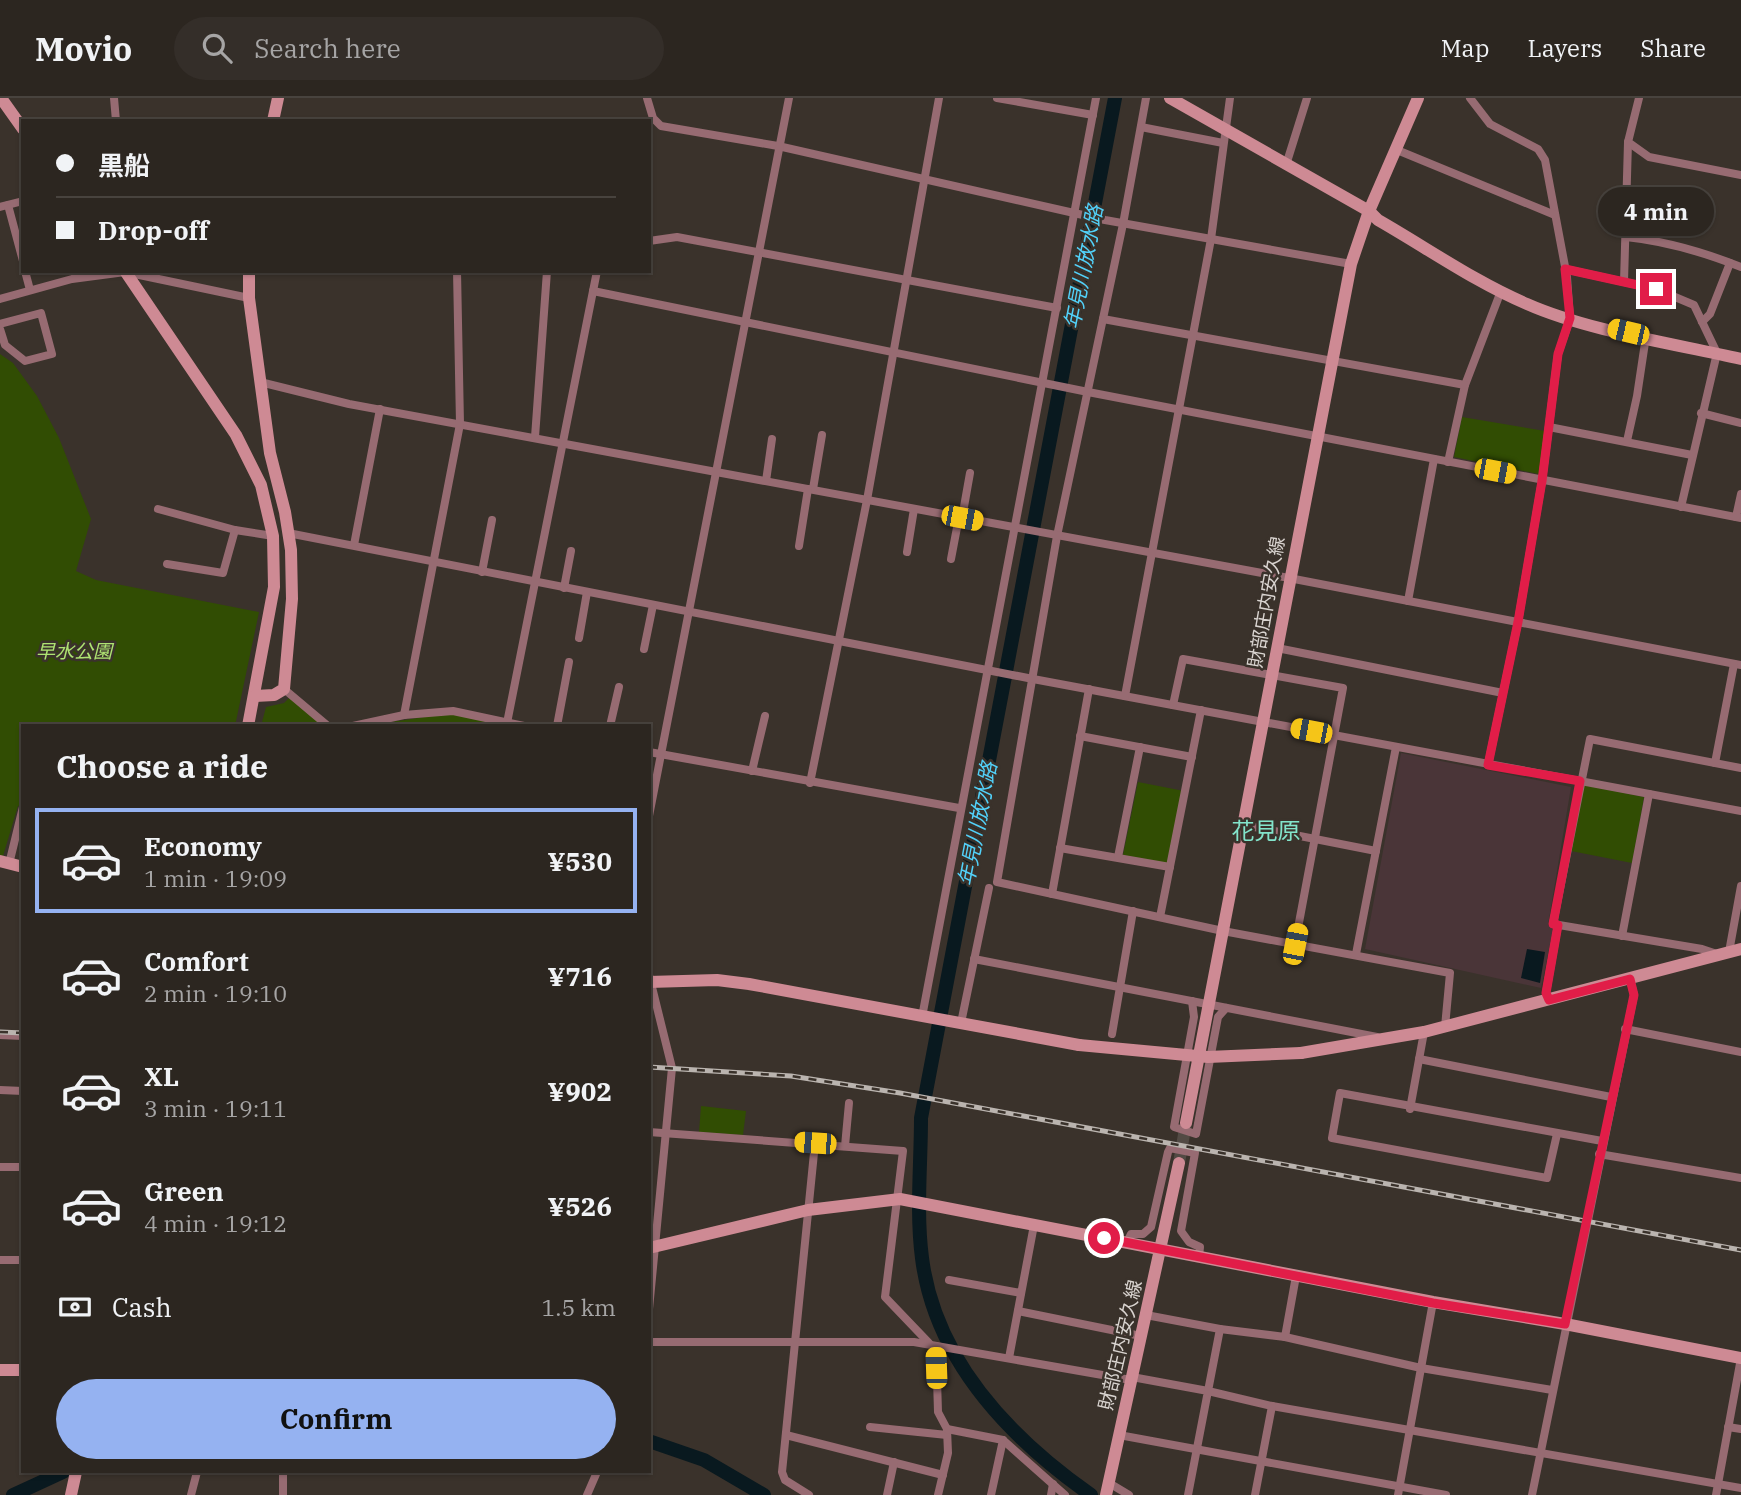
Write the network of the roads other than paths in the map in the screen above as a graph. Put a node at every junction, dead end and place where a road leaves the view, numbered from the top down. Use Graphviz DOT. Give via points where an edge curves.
graph roads {
  1 [pos="2,98"];
  2 [pos="114,98"];
  3 [pos="278,98"];
  4 [pos="647,98"];
  5 [pos="789,98"];
  6 [pos="939,98"];
  7 [pos="997,98"];
  8 [pos="1096,98"];
  9 [pos="1146,98"];
  10 [pos="1170,98"];
  11 [pos="1230,98"];
  12 [pos="1307,98"];
  13 [pos="1418,98"];
  14 [pos="1470,98"];
  15 [pos="1639,98"];
  16 [pos="1046,102"];
  17 [pos="1093,115"];
  18 [pos="116,119"];
  19 [pos="273,119"];
  20 [pos="21,126"];
  21 [pos="1141,127"];
  22 [pos="1223,137"];
  23 [pos="1628,142"];
  24 [pos="778,146"];
  25 [pos="1396,149"];
  26 [pos="1286,165"];
  27 [pos="1741,175"];
  28 [pos="924,182"];
  29 [pos="21,202"];
  30 [pos="4,206"];
  31 [pos="1369,211"];
  32 [pos="1076,215"];
  33 [pos="1555,215"];
  34 [pos="1123,223"];
  35 [pos="1626,237"];
  36 [pos="1211,239"];
  37 [pos="651,242"];
  38 [pos="758,253"];
  39 [pos="21,255"];
  40 [pos="1730,263"];
  41 [pos="1351,264"];
  42 [pos="1741,267"];
  43 [pos="1565,269"];
  44 [pos="26,273"];
  45 [pos="107,273"];
  46 [pos="126,273"];
  47 [pos="130,273"];
  48 [pos="249,273"];
  49 [pos="457,273"];
  50 [pos="547,273"];
  51 [pos="597,273"];
  52 [pos="71,275"];
  53 [pos="906,280"];
  54 [pos="1625,282"];
  55 [pos="30,290"];
  56 [pos="593,292"];
  57 [pos="1501,292"];
  58 [pos="249,298"];
  59 [pos="0,299"];
  60 [pos="1057,308"];
  61 [pos="1570,318"];
  62 [pos="1103,319"];
  63 [pos="1702,322"];
  64 [pos="746,323"];
  65 [pos="0,326"];
  66 [pos="1193,335"];
  67 [pos="1646,336"];
  68 [pos="893,352"];
  69 [pos="1717,353"];
  70 [pos="1331,359"];
  71 [pos="1741,359"];
  72 [pos="261,382"];
  73 [pos="1045,382"];
  74 [pos="1465,385"];
  75 [pos="1084,391"];
  76 [pos="380,409"];
  77 [pos="1179,410"];
  78 [pos="1701,413"];
  79 [pos="1741,422"];
  80 [pos="460,424"];
  81 [pos="1549,426"];
  82 [pos="822,435"];
  83 [pos="1318,436"];
  84 [pos="536,437"];
  85 [pos="772,439"];
  86 [pos="1627,441"];
  87 [pos="565,443"];
  88 [pos="1692,455"];
  89 [pos="1434,459"];
  90 [pos="1448,462"];
  91 [pos="718,471"];
  92 [pos="970,473"];
  93 [pos="766,481"];
  94 [pos="1542,481"];
  95 [pos="810,489"];
  96 [pos="1741,494"];
  97 [pos="867,500"];
  98 [pos="1681,507"];
  99 [pos="158,509"];
  100 [pos="914,509"];
  101 [pos="960,518"];
  102 [pos="1739,518"];
  103 [pos="492,520"];
  104 [pos="1013,527"];
  105 [pos="235,530"];
  106 [pos="288,533"];
  107 [pos="1053,535"];
  108 [pos="273,536"];
  109 [pos="354,545"];
  110 [pos="799,546"];
  111 [pos="571,551"];
  112 [pos="907,552"];
  113 [pos="1152,553"];
  114 [pos="951,559"];
  115 [pos="436,562"];
  116 [pos="167,564"];
  117 [pos="482,572"];
  118 [pos="1289,578"];
  119 [pos="534,582"];
  120 [pos="564,588"];
  121 [pos="587,593"];
  122 [pos="1408,601"];
  123 [pos="653,605"];
  124 [pos="690,612"];
  125 [pos="1518,622"];
  126 [pos="579,638"];
  127 [pos="839,640"];
  128 [pos="1277,648"];
  129 [pos="644,649"];
  130 [pos="569,662"];
  131 [pos="1738,664"];
  132 [pos="986,669"];
  133 [pos="1272,674"];
  134 [pos="1033,678"];
  135 [pos="619,687"];
  136 [pos="284,689"];
  137 [pos="1089,689"];
  138 [pos="1503,693"];
  139 [pos="255,696"];
  140 [pos="1125,696"];
  141 [pos="1173,705"];
  142 [pos="1201,710"];
  143 [pos="404,715"];
  144 [pos="765,716"];
  145 [pos="1264,722"];
  146 [pos="507,723"];
  147 [pos="248,724"];
  148 [pos="326,724"];
  149 [pos="362,724"];
  150 [pos="513,724"];
  151 [pos="557,724"];
  152 [pos="610,724"];
  153 [pos="1334,735"];
  154 [pos="1080,736"];
  155 [pos="1140,747"];
  156 [pos="1396,747"];
  157 [pos="651,752"];
  158 [pos="662,754"];
  159 [pos="1192,757"];
  160 [pos="1715,763"];
  161 [pos="1488,765"];
  162 [pos="1741,768"];
  163 [pos="752,771"];
  164 [pos="1580,781"];
  165 [pos="810,783"];
  166 [pos="1649,794"];
  167 [pos="651,806"];
  168 [pos="959,808"];
  169 [pos="1741,811"];
  170 [pos="21,813"];
  171 [pos="1244,825"];
  172 [pos="1314,839"];
  173 [pos="1060,848"];
  174 [pos="1376,851"];
  175 [pos="1118,858"];
  176 [pos="4,862"];
  177 [pos="21,866"];
  178 [pos="1170,867"];
  179 [pos="1741,886"];
  180 [pos="989,888"];
  181 [pos="1052,894"];
  182 [pos="1133,911"];
  183 [pos="1160,917"];
  184 [pos="1558,925"];
  185 [pos="1223,931"];
  186 [pos="1622,936"];
  187 [pos="1295,944"];
  188 [pos="1730,952"];
  189 [pos="1356,954"];
  190 [pos="974,959"];
  191 [pos="1630,979"];
  192 [pos="651,980"];
  193 [pos="651,984"];
  194 [pos="1120,986"];
  195 [pos="1549,1000"];
  196 [pos="1192,1001"];
  197 [pos="1208,1004"];
  198 [pos="1226,1007"];
  199 [pos="922,1017"];
  200 [pos="958,1023"];
  201 [pos="1445,1027"];
  202 [pos="1625,1029"];
  203 [pos="1424,1032"];
  204 [pos="1112,1034"];
  205 [pos="0,1035"];
  206 [pos="21,1036"];
  207 [pos="1380,1038"];
  208 [pos="1741,1052"];
  209 [pos="1419,1059"];
  210 [pos="0,1090"];
  211 [pos="21,1091"];
  212 [pos="1611,1097"];
  213 [pos="849,1103"];
  214 [pos="1410,1108"];
  215 [pos="1186,1123"];
  216 [pos="651,1132"];
  217 [pos="666,1133"];
  218 [pos="1557,1133"];
  219 [pos="1602,1141"];
  220 [pos="815,1143"];
  221 [pos="845,1146"];
  222 [pos="1600,1154"];
  223 [pos="1179,1163"];
  224 [pos="0,1167"];
  225 [pos="21,1167"];
  226 [pos="1741,1178"];
  227 [pos="898,1200"];
  228 [pos="808,1210"];
  229 [pos="651,1211"];
  230 [pos="660,1212"];
  231 [pos="1034,1225"];
  232 [pos="1127,1242"];
  233 [pos="653,1247"];
  234 [pos="1161,1249"];
  235 [pos="1199,1256"];
  236 [pos="0,1260"];
  237 [pos="21,1260"];
  238 [pos="1296,1276"];
  239 [pos="651,1278"];
  240 [pos="950,1280"];
  241 [pos="1021,1293"];
  242 [pos="1433,1303"];
  243 [pos="1018,1311"];
  244 [pos="1146,1315"];
  245 [pos="1565,1324"];
  246 [pos="1220,1329"];
  247 [pos="1141,1336"];
  248 [pos="1285,1337"];
  249 [pos="651,1342"];
  250 [pos="795,1343"];
  251 [pos="932,1344"];
  252 [pos="1741,1357"];
  253 [pos="1009,1358"];
  254 [pos="1422,1368"];
  255 [pos="0,1370"];
  256 [pos="21,1370"];
  257 [pos="1132,1379"];
  258 [pos="1552,1390"];
  259 [pos="1208,1391"];
  260 [pos="1272,1406"];
  261 [pos="870,1427"];
  262 [pos="1728,1427"];
  263 [pos="1741,1429"];
  264 [pos="1410,1431"];
  265 [pos="947,1432"];
  266 [pos="1119,1435"];
  267 [pos="786,1436"];
  268 [pos="1003,1440"];
  269 [pos="1197,1449"];
  270 [pos="1540,1453"];
  271 [pos="1262,1460"];
  272 [pos="894,1462"];
  273 [pos="76,1473"];
  274 [pos="197,1473"];
  275 [pos="283,1473"];
  276 [pos="597,1473"];
  277 [pos="943,1475"];
  278 [pos="1053,1484"];
  279 [pos="1718,1484"];
  280 [pos="1107,1488"];
  281 [pos="1741,1488"];
  282 [pos="1398,1491"];
  283 [pos="71,1492"];
  284 [pos="191,1495"];
  285 [pos="283,1495"];
  286 [pos="587,1495"];
  287 [pos="809,1495"];
  288 [pos="887,1495"];
  289 [pos="938,1495"];
  290 [pos="991,1495"];
  291 [pos="1051,1495"];
  292 [pos="1065,1495"];
  293 [pos="1129,1495"];
  294 [pos="1188,1495"];
  295 [pos="1255,1495"];
  296 [pos="1446,1495"];
  297 [pos="1532,1495"];
  298 [pos="1716,1495"];
  1 -- 20 [label="street"];
  2 -- 18 [label="street"];
  3 -- 19 [label="street"];
  4 -- 24 [label="street" via="653,118 662,126"];
  5 -- 24 [label="street"];
  6 -- 28 [label="street"];
  7 -- 16 [label="street"];
  8 -- 17 [label="street"];
  9 -- 21 [label="street"];
  10 -- 22 [label="street"];
  11 -- 22 [label="street"];
  12 -- 26 [label="street"];
  13 -- 25 [label="street, 財部庄内安久線"];
  14 -- 33 [label="street" via="1490,124 1538,149 1545,160"];
  15 -- 23 [label="street"];
  16 -- 17 [label="street"];
  17 -- 32 [label="street"];
  21 -- 22 [label="street"];
  21 -- 34 [label="street"];
  22 -- 26 [label="street"];
  22 -- 36 [label="street"];
  23 -- 27 [label="street" via="1649,157"];
  23 -- 35 [label="street"];
  24 -- 28 [label="street"];
  24 -- 38 [label="street"];
  25 -- 31 [label="street, 財部庄内安久線"];
  25 -- 33 [label="street"];
  26 -- 31 [label="street"];
  28 -- 32 [label="street"];
  28 -- 53 [label="street"];
  29 -- 30 [label="street"];
  30 -- 39 [label="street"];
  31 -- 41 [label="street, 財部庄内安久線"];
  31 -- 57 [label="street"];
  32 -- 34 [label="street"];
  32 -- 60 [label="street"];
  33 -- 43 [label="street"];
  34 -- 36 [label="street"];
  34 -- 62 [label="street"];
  35 -- 40 [label="street" via="1699,251"];
  35 -- 54 [label="street"];
  36 -- 41 [label="street"];
  36 -- 66 [label="street"];
  37 -- 38 [label="street" via="677,237"];
  38 -- 53 [label="street"];
  38 -- 64 [label="street"];
  40 -- 42 [label="street"];
  40 -- 63 [label="street" via="1710,314"];
  41 -- 70 [label="street, 財部庄内安久線"];
  43 -- 54 [label="street"];
  43 -- 61 [label="street"];
  44 -- 55 [label="street"];
  45 -- 52 [label="street"];
  46 -- 108 [label="street" via="241,443 261,485"];
  47 -- 58 [label="street"];
  48 -- 58 [label="street"];
  49 -- 80 [label="street"];
  50 -- 84 [label="street"];
  51 -- 56 [label="street"];
  52 -- 55 [label="street"];
  53 -- 60 [label="street"];
  53 -- 68 [label="street"];
  54 -- 63 [label="street" via="1694,305"];
  55 -- 59 [label="street"];
  56 -- 64 [label="street"];
  56 -- 87 [label="street"];
  57 -- 61 [label="street"];
  57 -- 74 [label="street"];
  58 -- 72 [label="street"];
  60 -- 73 [label="street"];
  61 -- 67 [label="street"];
  61 -- 81 [label="street" via="1558,354"];
  62 -- 66 [label="street"];
  62 -- 75 [label="street"];
  63 -- 69 [label="street"];
  64 -- 68 [label="street"];
  64 -- 91 [label="street"];
  65 -- 65 [label="street" via="5,345 25,361 52,354 41,313"];
  66 -- 70 [label="street"];
  66 -- 77 [label="street"];
  67 -- 69 [label="street"];
  67 -- 86 [label="street"];
  68 -- 73 [label="street"];
  68 -- 97 [label="street"];
  69 -- 71 [label="street"];
  69 -- 78 [label="street"];
  70 -- 74 [label="street"];
  70 -- 83 [label="street, 財部庄内安久線"];
  72 -- 76 [label="street"];
  72 -- 106 [label="street" via="270,453"];
  73 -- 75 [label="street"];
  73 -- 104 [label="street"];
  74 -- 90 [label="street"];
  75 -- 77 [label="street"];
  75 -- 107 [label="street"];
  76 -- 80 [label="street"];
  76 -- 109 [label="street"];
  77 -- 83 [label="street"];
  77 -- 113 [label="street"];
  78 -- 79 [label="street"];
  78 -- 88 [label="street"];
  80 -- 84 [label="street"];
  80 -- 115 [label="street"];
  81 -- 86 [label="street"];
  81 -- 94 [label="street"];
  82 -- 95 [label="street"];
  83 -- 89 [label="street"];
  83 -- 118 [label="street, 財部庄内安久線"];
  84 -- 87 [label="street"];
  85 -- 93 [label="street"];
  86 -- 88 [label="street"];
  87 -- 91 [label="street"];
  87 -- 119 [label="street"];
  88 -- 98 [label="street"];
  89 -- 90 [label="street"];
  89 -- 122 [label="street"];
  90 -- 94 [label="street"];
  91 -- 93 [label="street"];
  91 -- 124 [label="street"];
  92 -- 101 [label="street"];
  93 -- 95 [label="street"];
  94 -- 98 [label="street"];
  94 -- 125 [label="street"];
  95 -- 97 [label="street"];
  95 -- 110 [label="street"];
  96 -- 102 [label="street"];
  97 -- 100 [label="street"];
  97 -- 127 [label="street"];
  98 -- 102 [label="street"];
  99 -- 105 [label="street"];
  100 -- 101 [label="street"];
  100 -- 112 [label="street"];
  101 -- 104 [label="street"];
  101 -- 114 [label="street"];
  103 -- 117 [label="street"];
  104 -- 107 [label="street"];
  104 -- 132 [label="street"];
  105 -- 108 [label="street"];
  105 -- 116 [label="street" via="223,573"];
  106 -- 109 [label="street"];
  106 -- 136 [label="street" via="292,599"];
  107 -- 113 [label="street"];
  107 -- 134 [label="street"];
  108 -- 139 [label="street" via="271,612"];
  109 -- 115 [label="street"];
  111 -- 120 [label="street"];
  113 -- 118 [label="street"];
  113 -- 140 [label="street"];
  115 -- 117 [label="street"];
  115 -- 143 [label="street"];
  117 -- 119 [label="street"];
  118 -- 122 [label="street"];
  118 -- 128 [label="street, 財部庄内安久線"];
  119 -- 120 [label="street"];
  119 -- 146 [label="street"];
  120 -- 121 [label="street"];
  121 -- 123 [label="street"];
  121 -- 126 [label="street"];
  122 -- 125 [label="street"];
  123 -- 124 [label="street"];
  123 -- 129 [label="street"];
  124 -- 127 [label="street"];
  124 -- 158 [label="street"];
  125 -- 131 [label="street"];
  125 -- 138 [label="street"];
  127 -- 132 [label="street"];
  127 -- 165 [label="street"];
  128 -- 133 [label="street, 財部庄内安久線"];
  128 -- 138 [label="street"];
  130 -- 151 [label="street"];
  131 -- 160 [label="street"];
  132 -- 134 [label="street"];
  132 -- 168 [label="street"];
  133 -- 141 [label="street" via="1183,659"];
  133 -- 145 [label="street, 財部庄内安久線"];
  133 -- 153 [label="street" via="1343,688"];
  134 -- 137 [label="street"];
  134 -- 181 [label="street" via="997,881"];
  135 -- 152 [label="street"];
  136 -- 139 [label="street"];
  136 -- 148 [label="street"];
  137 -- 140 [label="street"];
  137 -- 154 [label="street"];
  138 -- 161 [label="street"];
  139 -- 147 [label="street"];
  140 -- 141 [label="street"];
  141 -- 142 [label="street"];
  142 -- 145 [label="street"];
  142 -- 159 [label="street"];
  143 -- 146 [label="street" via="453,711"];
  143 -- 149 [label="street"];
  144 -- 163 [label="street"];
  145 -- 153 [label="street"];
  145 -- 171 [label="street, 財部庄内安久線"];
  146 -- 150 [label="street"];
  153 -- 156 [label="street"];
  153 -- 172 [label="street"];
  154 -- 155 [label="street"];
  154 -- 173 [label="street"];
  155 -- 159 [label="street"];
  155 -- 175 [label="street"];
  156 -- 161 [label="street"];
  156 -- 174 [label="street"];
  157 -- 158 [label="street"];
  158 -- 163 [label="street"];
  158 -- 167 [label="street"];
  159 -- 178 [label="street"];
  160 -- 162 [label="street"];
  160 -- 164 [label="street" via="1590,739"];
  161 -- 164 [label="street"];
  163 -- 165 [label="street"];
  164 -- 166 [label="street"];
  164 -- 184 [label="street" via="1553,924"];
  165 -- 168 [label="street"];
  166 -- 169 [label="street"];
  166 -- 186 [label="street"];
  168 -- 199 [label="street"];
  170 -- 176 [label="street"];
  171 -- 172 [label="street"];
  171 -- 185 [label="street, 財部庄内安久線"];
  172 -- 174 [label="street"];
  172 -- 187 [label="street"];
  173 -- 175 [label="street"];
  173 -- 181 [label="street"];
  174 -- 189 [label="street"];
  175 -- 178 [label="street"];
  176 -- 177 [label="street"];
  178 -- 183 [label="street"];
  179 -- 188 [label="street"];
  180 -- 190 [label="street"];
  181 -- 182 [label="street"];
  182 -- 183 [label="street"];
  182 -- 194 [label="street"];
  183 -- 185 [label="street"];
  184 -- 186 [label="street"];
  184 -- 195 [label="street" via="1546,993"];
  185 -- 187 [label="street"];
  185 -- 197 [label="street, 財部庄内安久線"];
  186 -- 188 [label="street"];
  187 -- 189 [label="street"];
  188 -- 191 [label="street"];
  189 -- 201 [label="street" via="1450,973"];
  190 -- 194 [label="street"];
  190 -- 200 [label="street"];
  191 -- 195 [label="street"];
  191 -- 202 [label="street" via="1634,995"];
  192 -- 199 [label="street" via="749,984"];
  193 -- 217 [label="street" via="671,1068"];
  194 -- 196 [label="street"];
  194 -- 204 [label="street"];
  195 -- 201 [label="street"];
  196 -- 197 [label="street"];
  196 -- 198 [label="street" via="1194,1017 1174,1127 1196,1134 1218,1017"];
  197 -- 198 [label="street"];
  197 -- 215 [label="street, 財部庄内安久線"];
  198 -- 207 [label="street"];
  199 -- 200 [label="street"];
  200 -- 207 [label="street, bridge" via="1079,1045 1194,1057 1301,1053"];
  201 -- 203 [label="street"];
  202 -- 208 [label="street"];
  202 -- 212 [label="street"];
  203 -- 207 [label="street"];
  203 -- 209 [label="street"];
  205 -- 206 [label="street"];
  209 -- 212 [label="street"];
  209 -- 214 [label="street"];
  210 -- 211 [label="street"];
  212 -- 219 [label="street"];
  213 -- 221 [label="street"];
  214 -- 218 [label="street"];
  214 -- 218 [label="street" via="1340,1093 1332,1138 1547,1178"];
  216 -- 217 [label="street"];
  217 -- 220 [label="street"];
  217 -- 230 [label="street"];
  218 -- 219 [label="street"];
  219 -- 222 [label="street"];
  220 -- 221 [label="street"];
  220 -- 228 [label="street"];
  221 -- 227 [label="street" via="903,1151"];
  222 -- 226 [label="street"];
  222 -- 245 [label="street"];
  223 -- 234 [label="street, 財部庄内安久線"];
  224 -- 225 [label="street"];
  227 -- 228 [label="street"];
  227 -- 231 [label="street"];
  227 -- 251 [label="street" via="885,1297"];
  228 -- 233 [label="street"];
  228 -- 250 [label="street"];
  229 -- 230 [label="street"];
  230 -- 233 [label="street"];
  231 -- 232 [label="street"];
  231 -- 241 [label="street"];
  232 -- 234 [label="street"];
  232 -- 235 [label="street" via="1131,1234 1143,1234 1151,1227 1170,1148 1195,1153 1181,1231 1199,1247"];
  233 -- 239 [label="street"];
  234 -- 235 [label="street"];
  234 -- 244 [label="street, 財部庄内安久線"];
  235 -- 238 [label="street"];
  236 -- 237 [label="street"];
  238 -- 242 [label="street"];
  238 -- 248 [label="street"];
  240 -- 241 [label="street"];
  241 -- 243 [label="street"];
  242 -- 245 [label="street"];
  242 -- 254 [label="street"];
  243 -- 247 [label="street"];
  243 -- 253 [label="street"];
  244 -- 246 [label="street"];
  244 -- 247 [label="street, 財部庄内安久線"];
  245 -- 252 [label="street"];
  245 -- 258 [label="street"];
  246 -- 248 [label="street"];
  246 -- 259 [label="street"];
  247 -- 257 [label="street, 財部庄内安久線"];
  248 -- 254 [label="street"];
  249 -- 250 [label="street"];
  250 -- 251 [label="street"];
  250 -- 267 [label="street"];
  251 -- 253 [label="street"];
  251 -- 265 [label="street" via="938,1412"];
  252 -- 262 [label="street"];
  253 -- 257 [label="street"];
  254 -- 258 [label="street"];
  254 -- 264 [label="street"];
  255 -- 256 [label="street"];
  257 -- 259 [label="street"];
  257 -- 266 [label="street, 財部庄内安久線"];
  258 -- 270 [label="street"];
  259 -- 260 [label="street"];
  259 -- 269 [label="street"];
  260 -- 264 [label="street"];
  260 -- 271 [label="street"];
  261 -- 265 [label="street"];
  262 -- 263 [label="street"];
  262 -- 279 [label="street"];
  264 -- 270 [label="street"];
  264 -- 282 [label="street"];
  265 -- 268 [label="street"];
  265 -- 277 [label="street"];
  266 -- 269 [label="street"];
  266 -- 280 [label="street, 財部庄内安久線"];
  267 -- 272 [label="street"];
  267 -- 287 [label="street" via="783,1476"];
  268 -- 278 [label="street"];
  268 -- 290 [label="street"];
  269 -- 271 [label="street"];
  269 -- 294 [label="street"];
  270 -- 279 [label="street"];
  270 -- 297 [label="street"];
  271 -- 282 [label="street"];
  271 -- 295 [label="street"];
  272 -- 277 [label="street"];
  272 -- 288 [label="street"];
  273 -- 283 [label="street"];
  274 -- 284 [label="street"];
  275 -- 285 [label="street"];
  276 -- 286 [label="street"];
  277 -- 289 [label="street"];
  278 -- 291 [label="street"];
  278 -- 292 [label="street"];
  279 -- 281 [label="street"];
  279 -- 298 [label="street"];
  280 -- 293 [label="street"];
  282 -- 296 [label="street"];
}
